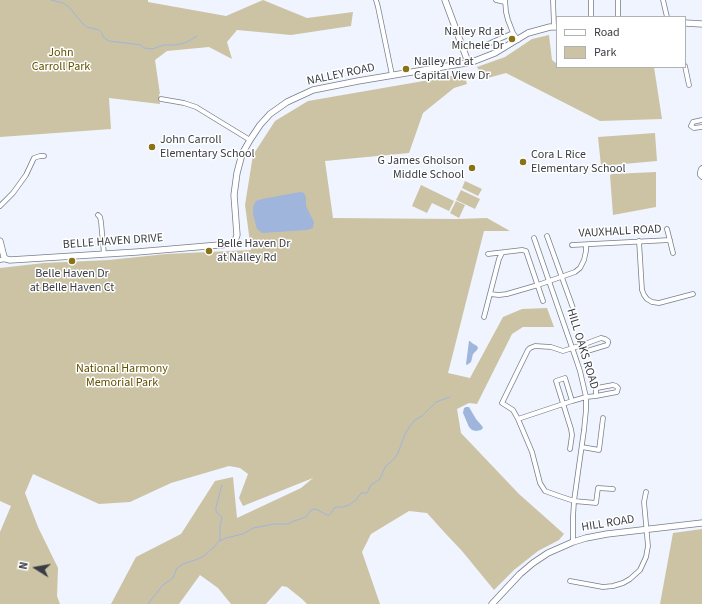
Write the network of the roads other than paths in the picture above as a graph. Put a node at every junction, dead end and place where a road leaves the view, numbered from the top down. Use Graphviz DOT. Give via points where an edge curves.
graph roads {
  1 [pos="376,0"];
  2 [pos="445,0"];
  3 [pos="496,0"];
  4 [pos="553,0"];
  5 [pos="591,0"];
  6 [pos="618,0"];
  7 [pos="663,0"];
  8 [pos="505,1"];
  9 [pos="591,16"];
  10 [pos="618,16"];
  11 [pos="667,16"];
  12 [pos="686,23"];
  13 [pos="702,24"];
  14 [pos="556,27"];
  15 [pos="513,33"];
  16 [pos="518,40"];
  17 [pos="488,44"];
  18 [pos="468,62"];
  19 [pos="685,68"];
  20 [pos="392,75"];
  21 [pos="689,85"];
  22 [pos="161,100"];
  23 [pos="702,120"];
  24 [pos="702,127"];
  25 [pos="250,140"];
  26 [pos="44,156"];
  27 [pos="702,168"];
  28 [pos="702,177"];
  29 [pos="0,206"];
  30 [pos="98,215"];
  31 [pos="667,229"];
  32 [pos="547,236"];
  33 [pos="534,238"];
  34 [pos="670,240"];
  35 [pos="0,241"];
  36 [pos="639,241"];
  37 [pos="229,244"];
  38 [pos="586,244"];
  39 [pos="572,245"];
  40 [pos="502,253"];
  41 [pos="673,253"];
  42 [pos="104,254"];
  43 [pos="488,254"];
  44 [pos="3,260"];
  45 [pos="562,276"];
  46 [pos="549,281"];
  47 [pos="538,285"];
  48 [pos="490,294"];
  49 [pos="693,294"];
  50 [pos="543,301"];
  51 [pos="573,308"];
  52 [pos="484,317"];
  53 [pos="582,345"];
  54 [pos="572,348"];
  55 [pos="596,396"];
  56 [pos="586,398"];
  57 [pos="572,401"];
  58 [pos="564,404"];
  59 [pos="603,418"];
  60 [pos="518,419"];
  61 [pos="582,447"];
  62 [pos="570,449"];
  63 [pos="613,489"];
  64 [pos="646,492"];
  65 [pos="574,501"];
  66 [pos="702,523"];
  67 [pos="647,530"];
  68 [pos="573,542"];
  69 [pos="570,581"];
  70 [pos="492,604"];
  1 -- 20 [label="street"];
  2 -- 18 [label="street"];
  3 -- 8 [label="street"];
  4 -- 14 [label="street"];
  5 -- 9 [label="street"];
  6 -- 10 [label="street"];
  7 -- 11 [label="street"];
  8 -- 15 [label="street" via="506,14"];
  12 -- 13 [label="street"];
  14 -- 16 [label="street, NALLEY ROAD" via="536,30"];
  15 -- 16 [label="street"];
  15 -- 17 [label="street"];
  16 -- 18 [label="street, NALLEY ROAD" via="495,53"];
  18 -- 20 [label="street, NALLEY ROAD"];
  19 -- 21 [label="street"];
  20 -- 25 [label="street, NALLEY ROAD" via="313,90 299,96 270,114"];
  22 -- 25 [label="street" via="196,107"];
  23 -- 24 [label="street" via="693,122 691,126"];
  25 -- 37 [label="street, NALLEY ROAD" via="240,162 235,184 236,237 234,242"];
  26 -- 29 [label="street" via="34,158 14,193"];
  27 -- 28 [label="street"];
  30 -- 42 [label="street"];
  31 -- 34 [label="street"];
  32 -- 45 [label="street"];
  33 -- 46 [label="street, HILL OAKS ROAD"];
  34 -- 36 [label="street, VAUXHALL ROAD"];
  34 -- 41 [label="street"];
  35 -- 44 [label="street"];
  36 -- 38 [label="street, VAUXHALL ROAD"];
  36 -- 49 [label="street" via="642,290 647,299 659,303"];
  37 -- 42 [label="street, BELLE HAVEN DRIVE"];
  38 -- 39 [label="street, VAUXHALL ROAD"];
  38 -- 45 [label="street" via="582,266 575,272"];
  40 -- 43 [label="street"];
  40 -- 47 [label="street" via="526,251"];
  40 -- 48 [label="street"];
  42 -- 44 [label="street, BELLE HAVEN DRIVE"];
  45 -- 46 [label="street"];
  45 -- 51 [label="street"];
  46 -- 47 [label="street"];
  46 -- 54 [label="street, HILL OAKS ROAD"];
  47 -- 48 [label="street" via="502,295"];
  47 -- 50 [label="street"];
  48 -- 52 [label="street"];
  53 -- 53 [label="street" via="601,338 608,341 608,345 586,352"];
  53 -- 54 [label="street"];
  54 -- 56 [label="street, HILL OAKS ROAD"];
  54 -- 60 [label="street" via="563,351 534,346 528,350 502,403 514,411"];
  55 -- 55 [label="street" via="617,392 618,388 613,385 597,388"];
  55 -- 56 [label="street"];
  56 -- 57 [label="street"];
  56 -- 61 [label="street, HILL OAKS ROAD"];
  57 -- 58 [label="street"];
  57 -- 58 [label="street" via="565,378 556,381"];
  58 -- 60 [label="street"];
  58 -- 62 [label="street" via="572,435"];
  59 -- 61 [label="street" via="599,450"];
  60 -- 65 [label="street" via="543,488 554,495"];
  61 -- 65 [label="street, HILL OAKS ROAD"];
  63 -- 65 [label="street" via="598,488 596,503"];
  64 -- 67 [label="street" via="644,502"];
  65 -- 68 [label="street, HILL OAKS ROAD"];
  66 -- 67 [label="street, HILL ROAD"];
  67 -- 68 [label="street, HILL ROAD" via="594,536"];
  67 -- 69 [label="street" via="646,557 640,570 630,579 609,587"];
  68 -- 70 [label="street, HILL ROAD" via="533,563"];
}
